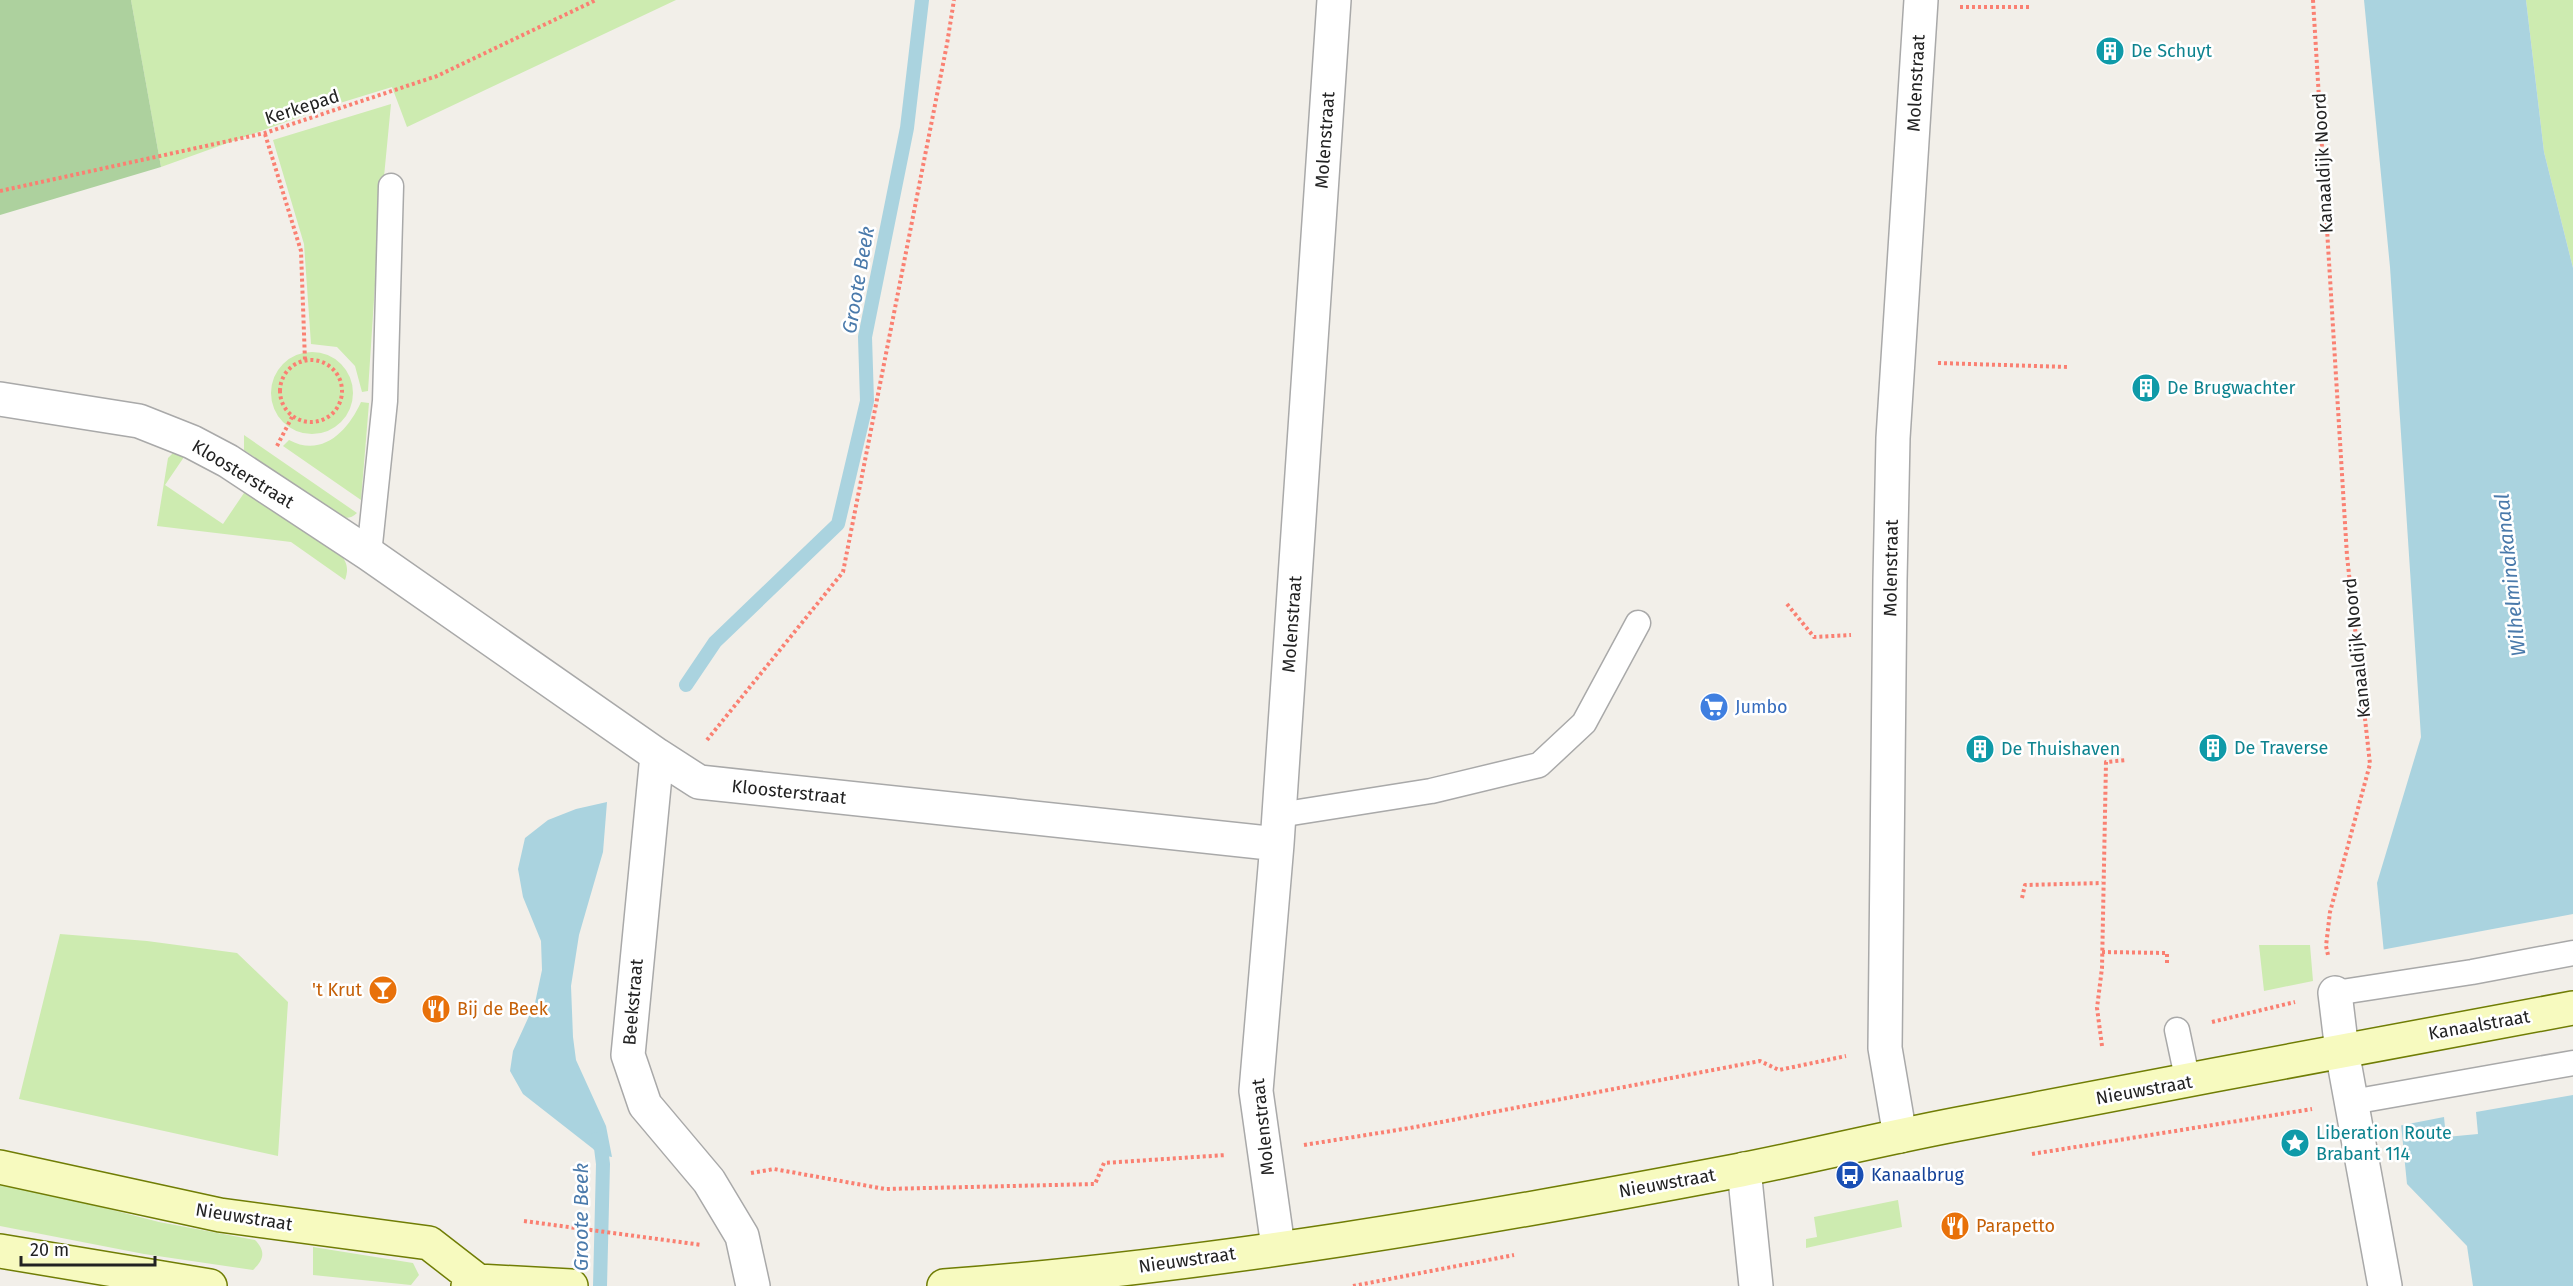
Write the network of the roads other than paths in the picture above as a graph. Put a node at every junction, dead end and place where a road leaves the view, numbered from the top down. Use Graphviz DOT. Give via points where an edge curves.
graph roads {
  1 [pos="1334,0"];
  2 [pos="1921,3"];
  3 [pos="391,186"];
  4 [pos="0,399"];
  5 [pos="369,554"];
  6 [pos="1638,623"];
  7 [pos="669,763"];
  8 [pos="1278,830"];
  9 [pos="2573,953"];
  10 [pos="2335,993"];
  11 [pos="2573,1008"];
  12 [pos="2177,1030"];
  13 [pos="2384,1043"];
  14 [pos="2342,1051"];
  15 [pos="2573,1062"];
  16 [pos="2188,1082"];
  17 [pos="2352,1102"];
  18 [pos="1900,1136"];
  19 [pos="0,1167"];
  20 [pos="1744,1169"];
  21 [pos="1278,1247"];
  22 [pos="0,1251"];
  23 [pos="473,1283"];
  24 [pos="964,1285"];
  25 [pos="210,1286"];
  26 [pos="571,1286"];
  27 [pos="753,1286"];
  28 [pos="1756,1286"];
  29 [pos="2385,1286"];
  1 -- 8 [label="street, Molenstraat"];
  2 -- 18 [label="street, Molenstraat" via="1893,438 1885,1048"];
  3 -- 5 [label="lane" via="385,401"];
  4 -- 5 [label="street, Kloosterstraat" via="139,421 192,442 228,461"];
  5 -- 7 [label="street, Kloosterstraat"];
  6 -- 8 [label="lane" via="1584,723 1539,765"];
  7 -- 8 [label="street, Kloosterstraat" via="699,782"];
  7 -- 27 [label="street, Beekstraat" via="628,1055 645,1105 709,1181 742,1236"];
  8 -- 21 [label="street, Molenstraat" via="1256,1091"];
  9 -- 10 [label="lane"];
  10 -- 14 [label="street"];
  11 -- 13 [label="street, Kanaalstraat"];
  12 -- 16 [label="lane"];
  13 -- 14 [label="street, Nieuwstraat"];
  14 -- 16 [label="street, Nieuwstraat"];
  14 -- 17 [label="street"];
  15 -- 17 [label="lane"];
  16 -- 18 [label="street, Nieuwstraat"];
  17 -- 29 [label="street"];
  18 -- 20 [label="street, Nieuwstraat"];
  19 -- 23 [label="street, Nieuwstraat" via="220,1215 429,1243"];
  20 -- 21 [label="street, Nieuwstraat"];
  20 -- 28 [label="street"];
  21 -- 24 [label="street, Nieuwstraat" via="1057,1278"];
  22 -- 25 [label="street"];
  23 -- 26 [label="street, Nieuwstraat"];
}
